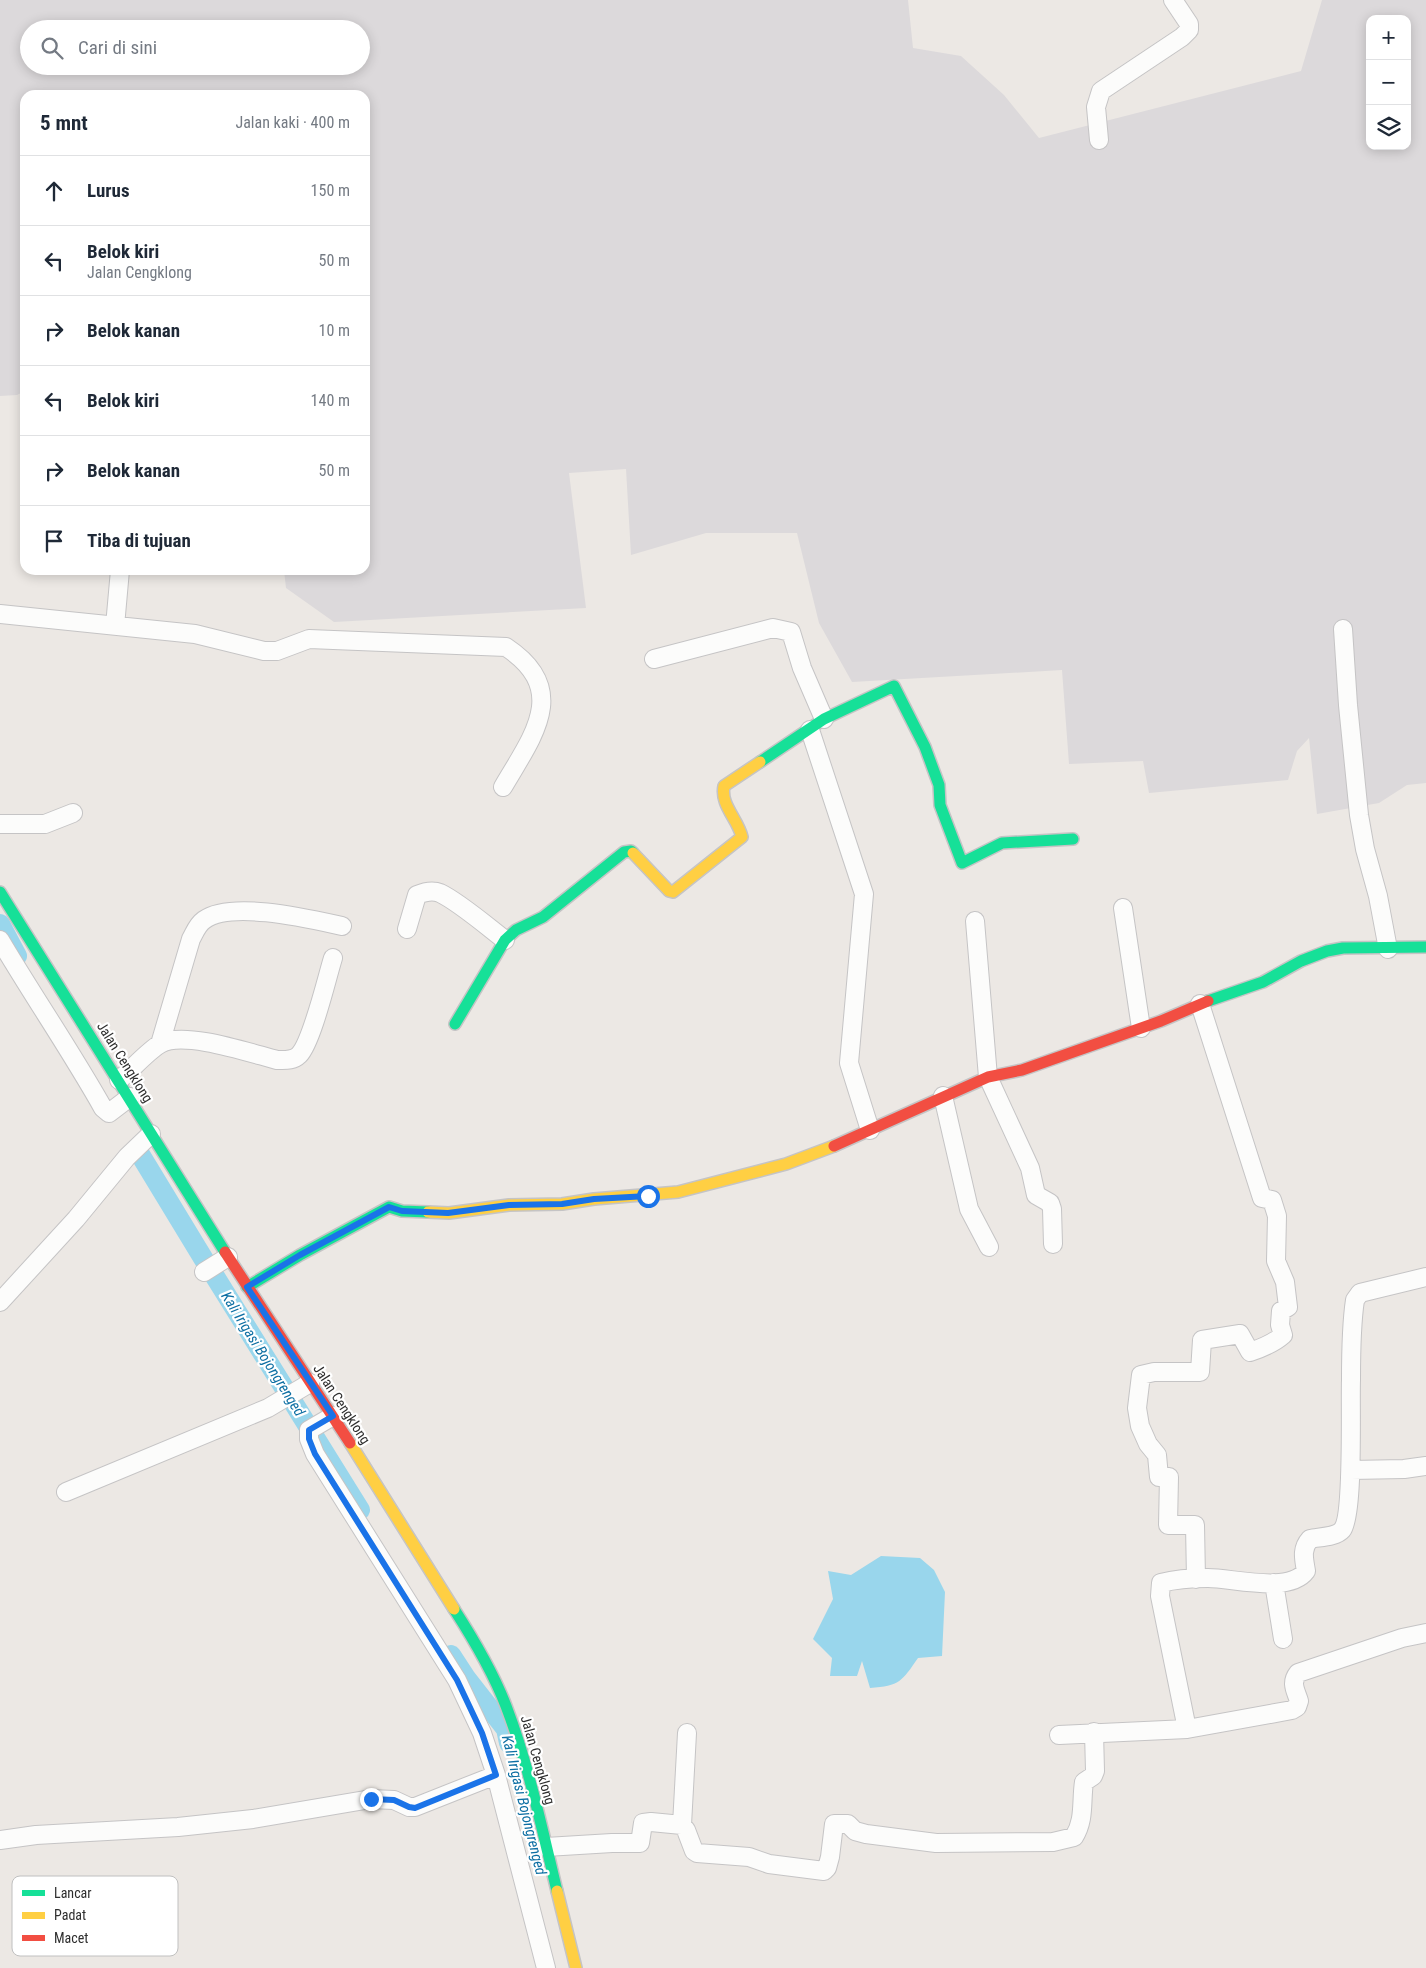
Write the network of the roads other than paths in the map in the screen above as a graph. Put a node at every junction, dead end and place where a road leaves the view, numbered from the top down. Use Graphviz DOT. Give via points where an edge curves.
graph roads {
  1 [pos="1173,0"];
  2 [pos="1099,140"];
  3 [pos="120,575"];
  4 [pos="0,614"];
  5 [pos="115,626"];
  6 [pos="1343,629"];
  7 [pos="654,659"];
  8 [pos="817,724"];
  9 [pos="503,787"];
  10 [pos="73,813"];
  11 [pos="0,824"];
  12 [pos="1073,839"];
  13 [pos="0,892"];
  14 [pos="1123,908"];
  15 [pos="975,921"];
  16 [pos="342,926"];
  17 [pos="407,928"];
  18 [pos="0,940"];
  19 [pos="505,940"];
  20 [pos="1426,947"];
  21 [pos="1388,948"];
  22 [pos="333,958"];
  23 [pos="51,973"];
  24 [pos="30,989"];
  25 [pos="1200,1004"];
  26 [pos="455,1024"];
  27 [pos="1141,1028"];
  28 [pos="160,1044"];
  29 [pos="988,1077"];
  30 [pos="120,1080"];
  31 [pos="944,1096"];
  32 [pos="127,1100"];
  33 [pos="870,1130"];
  34 [pos="151,1134"];
  35 [pos="1053,1244"];
  36 [pos="989,1247"];
  37 [pos="228,1256"];
  38 [pos="204,1272"];
  39 [pos="1426,1277"];
  40 [pos="247,1287"];
  41 [pos="0,1302"];
  42 [pos="297,1391"];
  43 [pos="331,1418"];
  44 [pos="1426,1466"];
  45 [pos="1351,1470"];
  46 [pos="66,1492"];
  47 [pos="1196,1579"];
  48 [pos="1274,1583"];
  49 [pos="1426,1633"];
  50 [pos="1283,1639"];
  51 [pos="1187,1729"];
  52 [pos="1094,1732"];
  53 [pos="687,1733"];
  54 [pos="1059,1735"];
  55 [pos="496,1775"];
  56 [pos="682,1825"];
  57 [pos="0,1840"];
  58 [pos="546,1847"];
  59 [pos="546,1968"];
  60 [pos="576,1968"];
  1 -- 2 [label="street" via="1189,24 1189,30 1100,91 1096,106"];
  3 -- 5 [label="street"];
  4 -- 5 [label="street"];
  5 -- 9 [label="street" via="195,634 264,651 277,651 309,639 506,647 521,657 531,672 540,690 542,710 536,729"];
  6 -- 21 [label="street" via="1359,816"];
  7 -- 8 [label="street" via="773,628 790,632"];
  8 -- 12 [label="street" via="894,686 925,747 939,785 940,805 962,863 1002,843"];
  8 -- 19 [label="street" via="724,786 723,798 742,837 673,892 632,851 624,852 543,917 516,930"];
  8 -- 33 [label="street" via="864,894 849,1063"];
  10 -- 11 [label="street" via="45,824"];
  13 -- 23 [label="street, Jalan Cengklong"];
  14 -- 27 [label="street"];
  15 -- 29 [label="street"];
  16 -- 28 [label="street" via="286,914 246,911 206,918 191,939"];
  17 -- 19 [label="street" via="417,895 435,892"];
  18 -- 24 [label="street"];
  19 -- 26 [label="street"];
  20 -- 21 [label="street"];
  21 -- 25 [label="street" via="1327,950 1263,982"];
  22 -- 28 [label="street" via="301,1054 289,1060 199,1041 177,1040"];
  23 -- 24 [label="street"];
  23 -- 30 [label="street, Jalan Cengklong"];
  24 -- 32 [label="street" via="103,1108 109,1113"];
  25 -- 27 [label="street"];
  25 -- 47 [label="street" via="1262,1198 1272,1200 1277,1216 1276,1261 1285,1282 1288,1307 1281,1311 1283,1334 1260,1348 1250,1352 1240,1334 1202,1340 1200,1372 1141,1375 1137,1408 1140,1426 1157,1455 1159,1477 1169,1477 1168,1525 1195,1525"];
  27 -- 29 [label="street" via="1022,1070"];
  28 -- 30 [label="street"];
  29 -- 31 [label="street"];
  29 -- 35 [label="street" via="1030,1168 1036,1196 1050,1204"];
  30 -- 32 [label="street, Jalan Cengklong"];
  31 -- 33 [label="street"];
  31 -- 36 [label="street" via="969,1209"];
  32 -- 34 [label="street, Jalan Cengklong"];
  33 -- 40 [label="street" via="786,1164 678,1192 448,1213 402,1211 389,1207"];
  34 -- 37 [label="street, Jalan Cengklong"];
  34 -- 41 [label="street"];
  37 -- 38 [label="street"];
  37 -- 40 [label="street, Jalan Cengklong"];
  39 -- 45 [label="street" via="1360,1293 1355,1300 1351,1362"];
  40 -- 42 [label="street, Jalan Cengklong"];
  42 -- 43 [label="street, Jalan Cengklong"];
  42 -- 46 [label="street" via="212,1433"];
  43 -- 55 [label="street" via="309,1430 315,1454 457,1680 482,1733"];
  43 -- 58 [label="street, Jalan Cengklong" via="482,1653 509,1714 525,1761"];
  44 -- 45 [label="street"];
  45 -- 48 [label="street" via="1347,1522 1342,1530 1310,1539 1303,1553 1306,1571 1302,1577"];
  47 -- 48 [label="street"];
  47 -- 51 [label="street" via="1162,1582 1160,1589"];
  48 -- 50 [label="street"];
  49 -- 51 [label="street" via="1298,1673 1293,1686 1299,1701 1292,1710"];
  51 -- 52 [label="street"];
  52 -- 54 [label="street"];
  52 -- 56 [label="street" via="1095,1771 1084,1782 1078,1831 1066,1840 936,1843 866,1834 855,1831 848,1824 836,1823 824,1871 769,1864 749,1857 697,1853"];
  53 -- 56 [label="street"];
  55 -- 57 [label="street" via="415,1808 394,1800 371,1799 253,1819"];
  55 -- 59 [label="street"];
  56 -- 58 [label="street" via="643,1824 640,1843"];
  58 -- 60 [label="street, Jalan Cengklong"];
}
